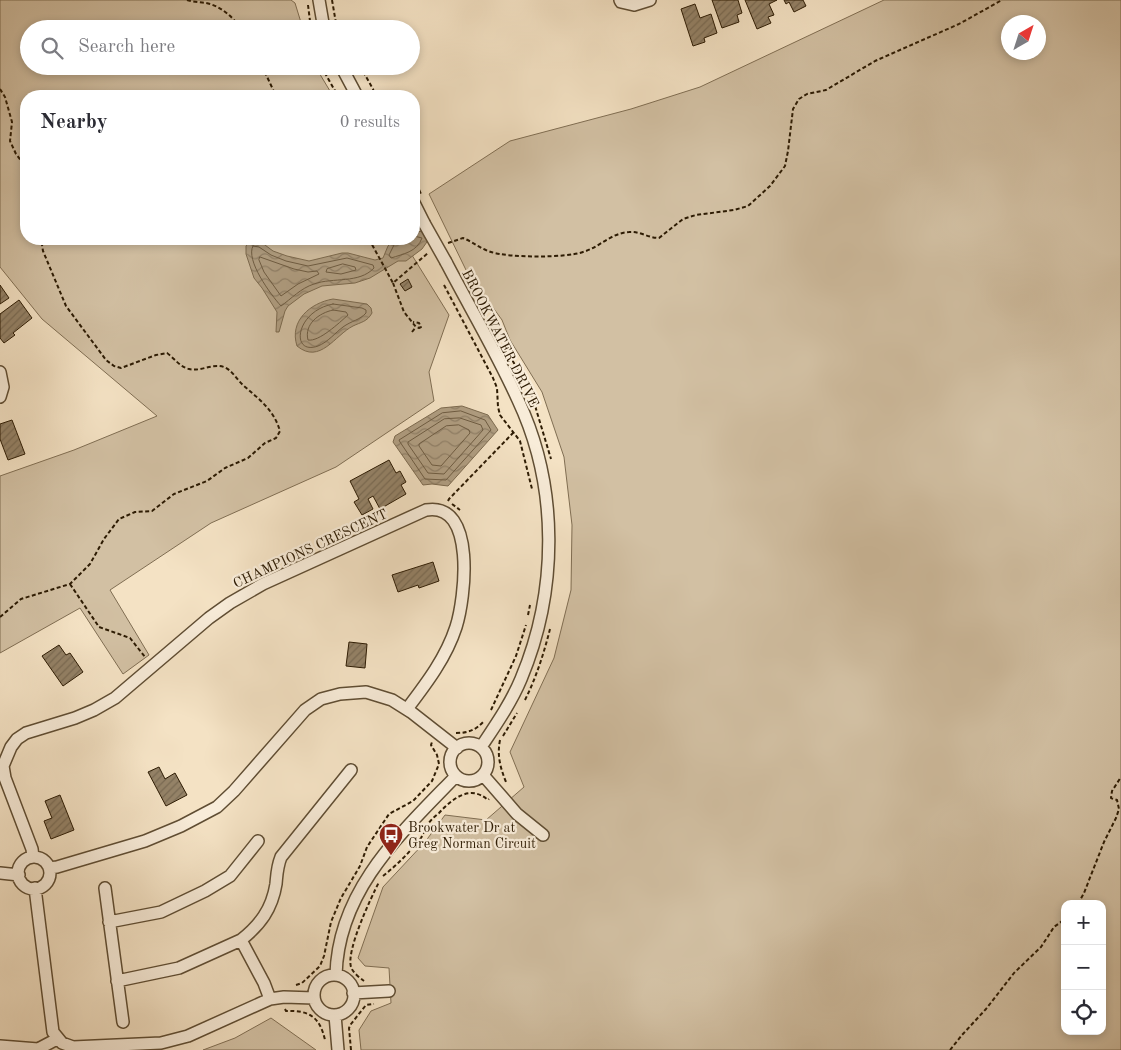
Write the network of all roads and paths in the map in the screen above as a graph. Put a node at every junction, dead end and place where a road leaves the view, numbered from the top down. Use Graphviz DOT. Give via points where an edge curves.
graph roads {
  1 [pos="187,0"];
  2 [pos="308,0"];
  3 [pos="319,0"];
  4 [pos="332,0"];
  5 [pos="620,0"];
  6 [pos="650,0"];
  7 [pos="1002,0"];
  8 [pos="234,20"];
  9 [pos="310,20"];
  10 [pos="322,20"];
  11 [pos="335,20"];
  12 [pos="266,75"];
  13 [pos="326,75"];
  14 [pos="346,75"];
  15 [pos="365,75"];
  16 [pos="0,89"];
  17 [pos="273,90"];
  18 [pos="335,90"];
  19 [pos="354,90"];
  20 [pos="373,90"];
  21 [pos="20,159"];
  22 [pos="420,215"];
  23 [pos="42,245"];
  24 [pos="372,245"];
  25 [pos="443,245"];
  26 [pos="430,252"];
  27 [pos="393,283"];
  28 [pos="413,322"];
  29 [pos="416,327"];
  30 [pos="412,332"];
  31 [pos="506,350"];
  32 [pos="0,372"];
  33 [pos="0,397"];
  34 [pos="513,433"];
  35 [pos="551,459"];
  36 [pos="462,514"];
  37 [pos="70,584"];
  38 [pos="0,617"];
  39 [pos="551,624"];
  40 [pos="153,667"];
  41 [pos="522,705"];
  42 [pos="406,709"];
  43 [pos="518,712"];
  44 [pos="481,747"];
  45 [pos="457,748"];
  46 [pos="351,770"];
  47 [pos="483,775"];
  48 [pos="456,776"];
  49 [pos="1121,777"];
  50 [pos="498,792"];
  51 [pos="543,836"];
  52 [pos="258,842"];
  53 [pos="33,857"];
  54 [pos="49,868"];
  55 [pos="0,873"];
  56 [pos="19,876"];
  57 [pos="35,888"];
  58 [pos="105,888"];
  59 [pos="1080,900"];
  60 [pos="109,922"];
  61 [pos="1061,922"];
  62 [pos="240,940"];
  63 [pos="336,975"];
  64 [pos="117,981"];
  65 [pos="366,982"];
  66 [pos="376,991"];
  67 [pos="389,991"];
  68 [pos="353,993"];
  69 [pos="314,998"];
  70 [pos="270,999"];
  71 [pos="335,1015"];
  72 [pos="123,1022"];
  73 [pos="57,1039"];
  74 [pos="0,1046"];
  75 [pos="338,1050"];
  76 [pos="351,1050"];
  77 [pos="950,1050"];
  1 -- 8 [label="path" via="217,7"];
  2 -- 9 [label="path"];
  3 -- 10 [label="street"];
  4 -- 11 [label="path"];
  5 -- 6 [label="street" via="634,5"];
  7 -- 25 [label="path" via="951,28 875,61 826,90 800,99 793,109 785,166 770,186 748,206 683,219 659,238 636,232 614,235 570,256 497,254 463,238"];
  12 -- 17 [label="path"];
  13 -- 18 [label="path"];
  14 -- 19 [label="street"];
  15 -- 20 [label="path"];
  16 -- 21 [label="path" via="12,122 10,141"];
  22 -- 44 [label="street, BROOKWATER DRIVE, bridge" via="518,400 538,453 548,514 549,562 537,636 521,680"];
  23 -- 37 [label="path" via="66,306 106,360 122,368 167,353 189,369 228,368 261,399 280,431 276,438 248,458 225,468 207,481 174,494 155,509 119,519 90,564"];
  24 -- 27 [label="path"];
  26 -- 27 [label="path"];
  27 -- 28 [label="path" via="404,312"];
  28 -- 29 [label="path"];
  28 -- 29 [label="path" via="421,324"];
  29 -- 30 [label="path"];
  31 -- 35 [label="path" via="530,389"];
  32 -- 33 [label="street" via="3,387"];
  34 -- 36 [label="path" via="448,499"];
  37 -- 38 [label="path" via="21,599"];
  37 -- 40 [label="path" via="98,627 130,638"];
  39 -- 41 [label="path" via="546,648"];
  40 -- 42 [label="street, CHAMPIONS CRESCENT" via="208,618 263,584 426,510 435,509 448,514 461,535 464,580 456,627 444,655"];
  40 -- 53 [label="street, CHAMPIONS CRESCENT" via="115,698 94,710 26,733 11,747 3,766 5,778"];
  42 -- 45 [label="street"];
  42 -- 54 [label="street" via="392,700 366,692 340,694 321,700 305,710 216,807 145,841"];
  43 -- 50 [label="path" via="500,740 500,767 506,782"];
  44 -- 45 [label="street" via="469,743"];
  44 -- 47 [label="street" via="487,758"];
  45 -- 48 [label="street" via="450,758"];
  46 -- 62 [label="street" via="281,857 269,910 260,923"];
  47 -- 48 [label="street" via="473,781"];
  47 -- 50 [label="street"];
  48 -- 63 [label="street" via="400,834 367,878 352,906 340,940"];
  49 -- 59 [label="path" via="1111,798 1118,800 1116,818"];
  50 -- 51 [label="street"];
  50 -- 65 [label="path" via="488,800 482,795 467,793 448,804 429,822 422,836 397,866 382,877 367,905 350,962 353,971"];
  52 -- 60 [label="street" via="230,876 205,891 161,912"];
  53 -- 54 [label="street" via="43,859"];
  53 -- 56 [label="street" via="20,865"];
  54 -- 57 [label="street" via="47,882"];
  55 -- 56 [label="street"];
  56 -- 57 [label="street" via="26,886"];
  57 -- 73 [label="street" via="53,1032"];
  58 -- 60 [label="street"];
  60 -- 64 [label="street"];
  61 -- 77 [label="path"];
  62 -- 64 [label="street" via="179,968"];
  62 -- 70 [label="street"];
  63 -- 68 [label="street" via="348,981"];
  63 -- 69 [label="street" via="318,982"];
  64 -- 72 [label="street"];
  66 -- 67 [label="street"];
  66 -- 68 [label="street"];
  66 -- 76 [label="path" via="376,1003 366,1005 349,1028"];
  68 -- 71 [label="street" via="347,1010"];
  69 -- 70 [label="street"];
  69 -- 71 [label="street" via="322,1012"];
  70 -- 73 [label="street" via="188,1036 161,1044 73,1047"];
  71 -- 75 [label="street"];
  73 -- 74 [label="street" via="38,1049"];
}
